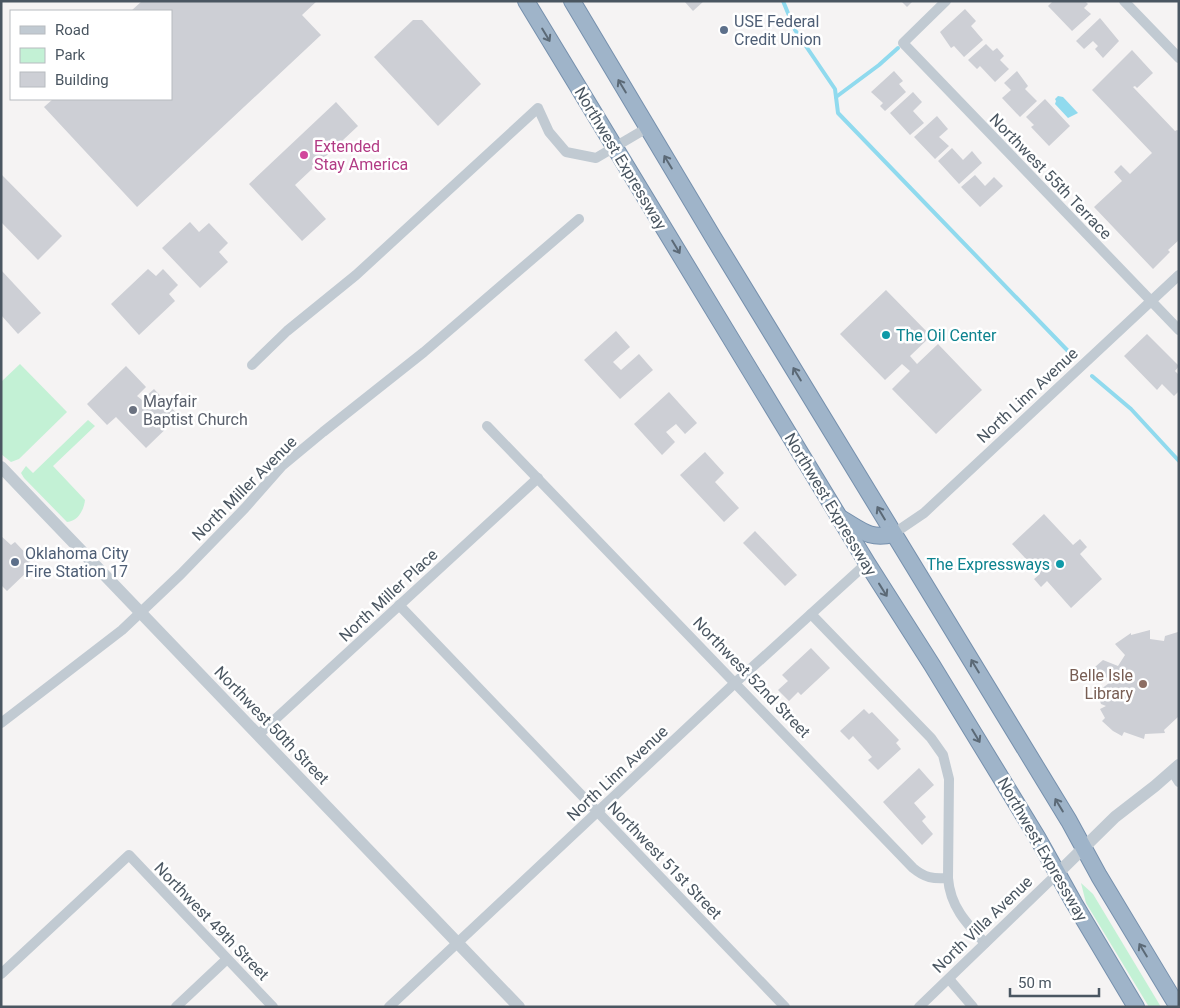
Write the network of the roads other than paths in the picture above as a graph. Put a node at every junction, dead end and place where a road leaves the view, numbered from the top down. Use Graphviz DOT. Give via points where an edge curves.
graph roads {
  1 [pos="526,1"];
  2 [pos="572,1"];
  3 [pos="946,1"];
  4 [pos="1124,1"];
  5 [pos="1179,58"];
  6 [pos="648,128"];
  7 [pos="614,146"];
  8 [pos="579,219"];
  9 [pos="1179,275"];
  10 [pos="1151,301"];
  11 [pos="1179,330"];
  12 [pos="252,365"];
  13 [pos="487,426"];
  14 [pos="1,467"];
  15 [pos="538,478"];
  16 [pos="840,518"];
  17 [pos="893,534"];
  18 [pos="867,563"];
  19 [pos="399,605"];
  20 [pos="140,612"];
  21 [pos="811,614"];
  22 [pos="736,682"];
  23 [pos="1,723"];
  24 [pos="258,734"];
  25 [pos="1177,773"];
  26 [pos="598,812"];
  27 [pos="1083,848"];
  28 [pos="1058,874"];
  29 [pos="948,878"];
  30 [pos="458,942"];
  31 [pos="985,943"];
  32 [pos="227,959"];
  33 [pos="1,974"];
  34 [pos="949,979"];
  35 [pos="176,1007"];
  36 [pos="273,1007"];
  37 [pos="389,1007"];
  38 [pos="519,1007"];
  39 [pos="785,1007"];
  40 [pos="919,1007"];
  41 [pos="973,1007"];
  42 [pos="1136,1007"];
  43 [pos="1178,1007"];
  1 -- 7 [label="highway, Northwest Expressway, one-way"];
  6 -- 2 [label="highway, one-way"];
  3 -- 10 [label="street, Northwest 55th Terrace" via="903,43"];
  4 -- 5 [label="street"];
  6 -- 7 [label="street"];
  17 -- 6 [label="highway, one-way"];
  7 -- 12 [label="street" via="596,158 566,152 548,132 538,108 356,275 287,331"];
  7 -- 16 [label="highway, Northwest Expressway, one-way"];
  8 -- 20 [label="street, North Miller Avenue" via="424,352 282,466 181,574"];
  9 -- 10 [label="street, North Linn Avenue"];
  10 -- 11 [label="street, Northwest 55th Terrace"];
  10 -- 17 [label="street, North Linn Avenue" via="924,512"];
  13 -- 15 [label="street, Northwest 52nd Street"];
  14 -- 20 [label="street, Northwest 50th Street"];
  15 -- 19 [label="street, North Miller Place"];
  15 -- 22 [label="street, Northwest 52nd Street"];
  16 -- 17 [label="highway" via="874,536"];
  16 -- 18 [label="highway, Northwest Expressway"];
  27 -- 17 [label="highway, one-way"];
  18 -- 21 [label="street, North Linn Avenue"];
  18 -- 28 [label="highway, Northwest Expressway, one-way"];
  19 -- 24 [label="street, North Miller Place"];
  19 -- 26 [label="street, Northwest 51st Street"];
  20 -- 23 [label="street, North Miller Avenue" via="122,630"];
  20 -- 24 [label="street, Northwest 50th Street"];
  21 -- 22 [label="street, North Linn Avenue"];
  21 -- 29 [label="street" via="940,751 949,780"];
  22 -- 26 [label="street, North Linn Avenue"];
  22 -- 29 [label="street, Northwest 52nd Street" via="920,874 928,878"];
  24 -- 30 [label="street, Northwest 50th Street"];
  25 -- 27 [label="street, North Villa Avenue" via="1115,816"];
  26 -- 30 [label="street, North Linn Avenue"];
  26 -- 39 [label="street, Northwest 51st Street"];
  27 -- 28 [label="street, North Villa Avenue"];
  43 -- 27 [label="highway, one-way"];
  28 -- 31 [label="street, North Villa Avenue"];
  28 -- 42 [label="highway, Northwest Expressway"];
  29 -- 31 [label="street" via="955,906"];
  30 -- 37 [label="street, North Linn Avenue"];
  30 -- 38 [label="street, Northwest 50th Street"];
  31 -- 34 [label="street, North Villa Avenue"];
  32 -- 33 [label="street, Northwest 49th Street" via="129,855"];
  32 -- 35 [label="street"];
  32 -- 36 [label="street, Northwest 49th Street"];
  34 -- 40 [label="street, North Villa Avenue"];
  34 -- 41 [label="street"];
}
